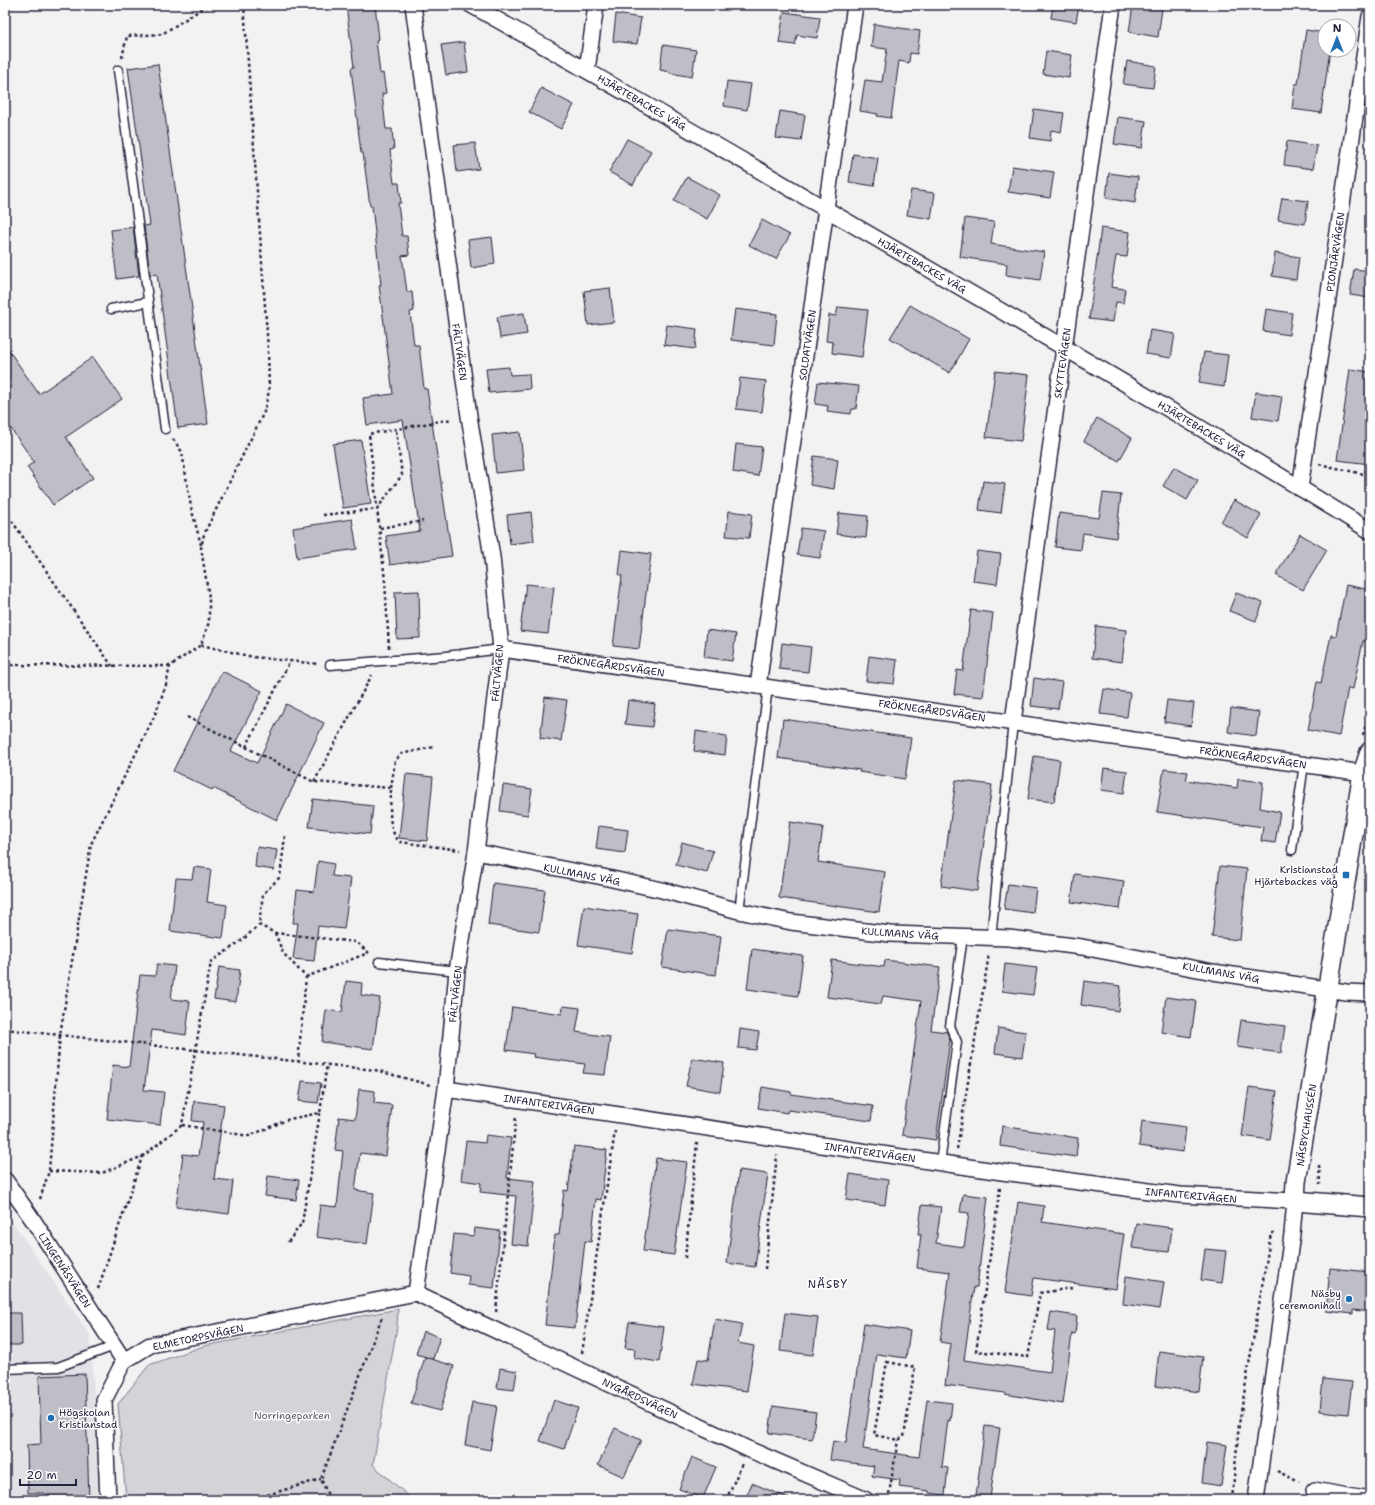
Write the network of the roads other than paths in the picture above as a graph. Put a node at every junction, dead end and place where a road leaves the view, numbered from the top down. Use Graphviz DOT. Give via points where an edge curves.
graph roads {
  1 [pos="413,5"];
  2 [pos="471,5"];
  3 [pos="596,5"];
  4 [pos="855,5"];
  5 [pos="1113,5"];
  6 [pos="1370,16"];
  7 [pos="118,70"];
  8 [pos="587,70"];
  9 [pos="826,209"];
  10 [pos="148,302"];
  11 [pos="110,309"];
  12 [pos="1064,348"];
  13 [pos="165,429"];
  14 [pos="1300,488"];
  15 [pos="1370,531"];
  16 [pos="501,649"];
  17 [pos="330,665"];
  18 [pos="763,686"];
  19 [pos="1013,722"];
  20 [pos="1370,752"];
  21 [pos="1304,764"];
  22 [pos="1363,773"];
  23 [pos="1292,850"];
  24 [pos="476,852"];
  25 [pos="738,910"];
  26 [pos="963,937"];
  27 [pos="991,938"];
  28 [pos="379,962"];
  29 [pos="457,971"];
  30 [pos="1328,989"];
  31 [pos="1370,993"];
  32 [pos="446,1089"];
  33 [pos="940,1162"];
  34 [pos="5,1180"];
  35 [pos="1295,1202"];
  36 [pos="1370,1207"];
  37 [pos="416,1293"];
  38 [pos="114,1346"];
  39 [pos="124,1361"];
  40 [pos="5,1369"];
  41 [pos="1314,1490"];
  42 [pos="108,1500"];
  43 [pos="866,1500"];
  44 [pos="1256,1500"];
  45 [pos="1370,1500"];
  1 -- 16 [label="street, FÄLTVÄGEN" via="469,416 492,557"];
  2 -- 8 [label="street, HJÄRTEBACKES VÄG"];
  3 -- 8 [label="street"];
  4 -- 9 [label="street, SOLDATVÄGEN"];
  5 -- 12 [label="street, SKYTTEVÄGEN"];
  6 -- 14 [label="street, PIONJÄRVÄGEN"];
  7 -- 10 [label="lane"];
  8 -- 9 [label="street, HJÄRTEBACKES VÄG"];
  9 -- 12 [label="street, HJÄRTEBACKES VÄG"];
  9 -- 18 [label="street, SOLDATVÄGEN"];
  10 -- 11 [label="lane"];
  10 -- 13 [label="lane"];
  12 -- 14 [label="street, HJÄRTEBACKES VÄG"];
  12 -- 19 [label="street, SKYTTEVÄGEN"];
  14 -- 15 [label="street, HJÄRTEBACKES VÄG"];
  16 -- 17 [label="lane"];
  16 -- 18 [label="street, FRÖKNEGÅRDSVÄGEN"];
  16 -- 24 [label="street, FÄLTVÄGEN"];
  18 -- 19 [label="street, FRÖKNEGÅRDSVÄGEN"];
  18 -- 25 [label="lane"];
  19 -- 21 [label="street, FRÖKNEGÅRDSVÄGEN"];
  19 -- 27 [label="lane"];
  20 -- 22 [label="street, NÄSBYCHAUSSÉN"];
  21 -- 22 [label="street, FRÖKNEGÅRDSVÄGEN"];
  21 -- 23 [label="lane"];
  22 -- 30 [label="street, NÄSBYCHAUSSÉN"];
  24 -- 25 [label="street, KULLMANS VÄG" via="610,878"];
  24 -- 29 [label="street, FÄLTVÄGEN"];
  25 -- 26 [label="street, KULLMANS VÄG" via="791,922 890,934"];
  26 -- 27 [label="street, KULLMANS VÄG"];
  26 -- 33 [label="lane" via="950,1026 957,1042"];
  27 -- 30 [label="street, KULLMANS VÄG" via="1082,947 1213,972"];
  28 -- 29 [label="lane"];
  29 -- 32 [label="street, FÄLTVÄGEN"];
  30 -- 31 [label="street, KULLMANS VÄG"];
  30 -- 35 [label="street, NÄSBYCHAUSSÉN" via="1296,1182"];
  32 -- 33 [label="street, INFANTERIVÄGEN"];
  32 -- 37 [label="street, FÄLTVÄGEN"];
  33 -- 35 [label="street, INFANTERIVÄGEN" via="1180,1195"];
  34 -- 38 [label="street, LINGENÄSVÄGEN"];
  35 -- 36 [label="street"];
  35 -- 44 [label="street, NÄSBYCHAUSSÉN"];
  37 -- 39 [label="street, ELMETORPSVÄGEN" via="150,1345"];
  37 -- 43 [label="street, NYGÅRDSVÄGEN" via="748,1449"];
  38 -- 39 [label="street, LINGENÄSVÄGEN"];
  38 -- 40 [label="lane" via="58,1367"];
  39 -- 42 [label="street" via="104,1400"];
  41 -- 45 [label="street"];
}
